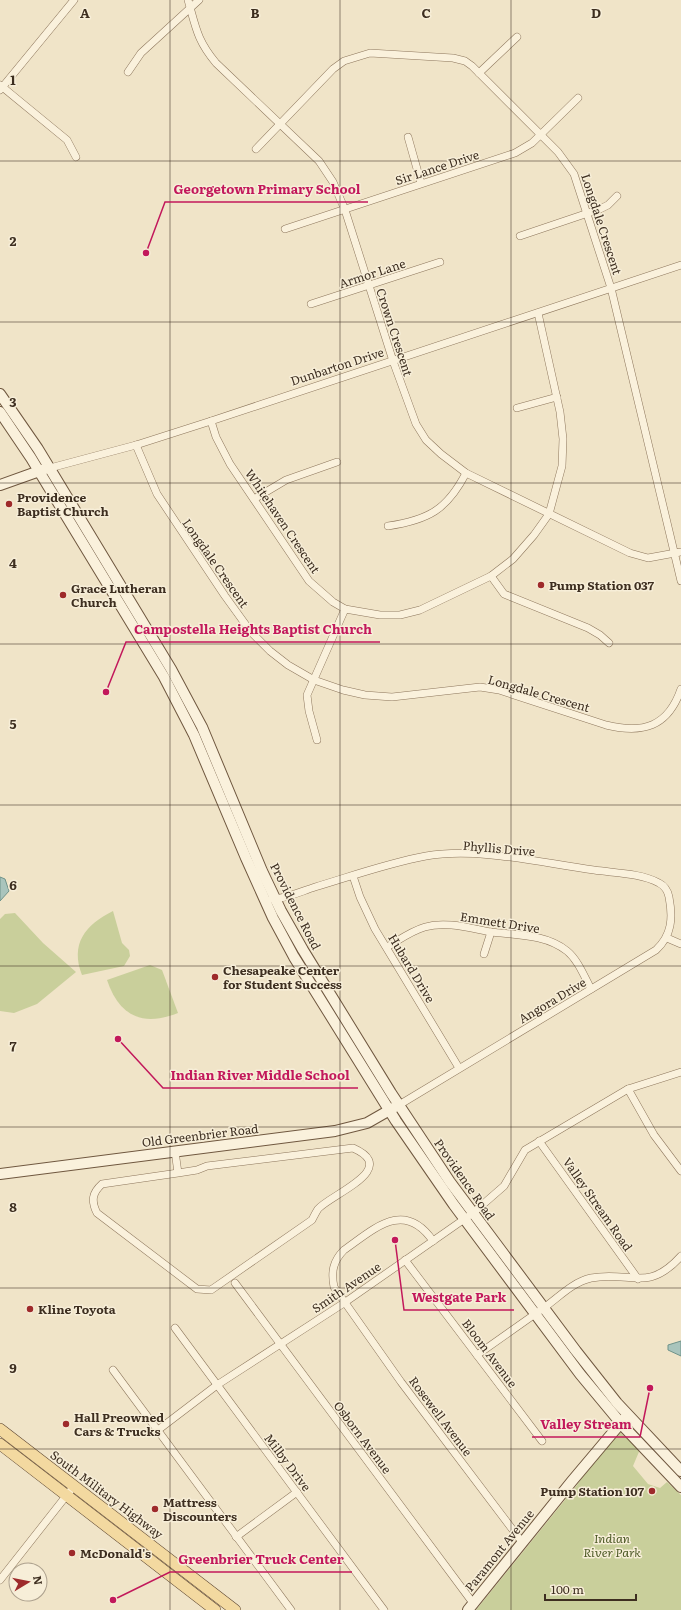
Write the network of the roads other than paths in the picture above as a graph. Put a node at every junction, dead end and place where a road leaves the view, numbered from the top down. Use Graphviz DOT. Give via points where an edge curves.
graph roads {
  1 [pos="74,0"];
  2 [pos="188,0"];
  3 [pos="199,0"];
  4 [pos="191,9"];
  5 [pos="517,37"];
  6 [pos="128,72"];
  7 [pos="479,73"];
  8 [pos="1,87"];
  9 [pos="578,98"];
  10 [pos="279,124"];
  11 [pos="540,134"];
  12 [pos="408,137"];
  13 [pos="256,149"];
  14 [pos="76,157"];
  15 [pos="421,183"];
  16 [pos="617,196"];
  17 [pos="345,210"];
  18 [pos="587,214"];
  19 [pos="285,229"];
  20 [pos="520,236"];
  21 [pos="440,262"];
  22 [pos="681,265"];
  23 [pos="368,286"];
  24 [pos="611,288"];
  25 [pos="311,304"];
  26 [pos="538,313"];
  27 [pos="393,361"];
  28 [pos="0,394"];
  29 [pos="557,397"];
  30 [pos="517,408"];
  31 [pos="0,412"];
  32 [pos="211,421"];
  33 [pos="136,445"];
  34 [pos="337,462"];
  35 [pos="50,468"];
  36 [pos="39,471"];
  37 [pos="466,473"];
  38 [pos="0,485"];
  39 [pos="254,499"];
  40 [pos="550,514"];
  41 [pos="388,526"];
  42 [pos="678,552"];
  43 [pos="491,576"];
  44 [pos="681,581"];
  45 [pos="346,609"];
  46 [pos="609,643"];
  47 [pos="314,680"];
  48 [pos="681,689"];
  49 [pos="317,740"];
  50 [pos="354,876"];
  51 [pos="264,899"];
  52 [pos="276,899"];
  53 [pos="491,932"];
  54 [pos="667,938"];
  55 [pos="681,944"];
  56 [pos="387,947"];
  57 [pos="484,954"];
  58 [pos="591,989"];
  59 [pos="459,1068"];
  60 [pos="681,1072"];
  61 [pos="628,1090"];
  62 [pos="399,1105"];
  63 [pos="390,1110"];
  64 [pos="540,1141"];
  65 [pos="175,1152"];
  66 [pos="681,1171"];
  67 [pos="178,1173"];
  68 [pos="0,1174"];
  69 [pos="473,1213"];
  70 [pos="464,1219"];
  71 [pos="432,1241"];
  72 [pos="681,1256"];
  73 [pos="405,1260"];
  74 [pos="638,1280"];
  75 [pos="235,1283"];
  76 [pos="344,1303"];
  77 [pos="544,1308"];
  78 [pos="535,1314"];
  79 [pos="175,1328"];
  80 [pos="280,1345"];
  81 [pos="477,1355"];
  82 [pos="113,1370"];
  83 [pos="218,1385"];
  84 [pos="628,1415"];
  85 [pos="621,1424"];
  86 [pos="0,1429"];
  87 [pos="158,1430"];
  88 [pos="542,1441"];
  89 [pos="0,1444"];
  90 [pos="681,1471"];
  91 [pos="74,1486"];
  92 [pos="681,1487"];
  93 [pos="296,1492"];
  94 [pos="66,1496"];
  95 [pos="236,1537"];
  96 [pos="522,1542"];
  97 [pos="0,1580"];
  98 [pos="471,1607"];
  99 [pos="215,1610"];
  100 [pos="235,1610"];
  101 [pos="291,1610"];
  102 [pos="384,1610"];
  1 -- 8 [label="street"];
  2 -- 4 [label="street, Crown Crescent"];
  3 -- 4 [label="street"];
  4 -- 6 [label="street" via="140,53"];
  4 -- 10 [label="street, Crown Crescent" via="204,49"];
  5 -- 7 [label="street"];
  7 -- 10 [label="street, Longdale Crescent" via="465,61 453,58 370,53 355,56 333,69"];
  7 -- 11 [label="street, Longdale Crescent"];
  8 -- 14 [label="street" via="67,140"];
  9 -- 11 [label="street, Sir Lance Drive"];
  10 -- 13 [label="street, Longdale Crescent"];
  10 -- 17 [label="street, Crown Crescent" via="326,170"];
  11 -- 15 [label="street, Sir Lance Drive" via="524,148 507,157"];
  11 -- 18 [label="street, Longdale Crescent" via="570,166"];
  12 -- 15 [label="street"];
  15 -- 17 [label="street, Sir Lance Drive"];
  16 -- 18 [label="street" via="608,205"];
  17 -- 19 [label="street, Sir Lance Drive"];
  17 -- 23 [label="street, Crown Crescent"];
  18 -- 20 [label="street"];
  18 -- 24 [label="street, Longdale Crescent"];
  21 -- 23 [label="street, Armor Lane"];
  22 -- 24 [label="street, Dunbarton Drive"];
  23 -- 25 [label="street, Armor Lane"];
  23 -- 27 [label="street, Crown Crescent"];
  24 -- 26 [label="street, Dunbarton Drive"];
  24 -- 42 [label="street, Longdale Crescent"];
  26 -- 27 [label="street, Dunbarton Drive"];
  26 -- 29 [label="street, Whitehaven Crescent"];
  27 -- 32 [label="street, Dunbarton Drive"];
  27 -- 37 [label="street, Crown Crescent" via="409,408 426,440"];
  28 -- 35 [label="main road, Providence Road"];
  29 -- 30 [label="street"];
  29 -- 40 [label="street, Whitehaven Crescent" via="564,452"];
  31 -- 36 [label="main road, Providence Road"];
  32 -- 33 [label="street, Dunbarton Drive"];
  32 -- 39 [label="street, Whitehaven Crescent" via="224,454"];
  33 -- 35 [label="street, Dunbarton Drive"];
  33 -- 47 [label="street, Longdale Crescent" via="147,473 169,513 251,632 288,665"];
  34 -- 39 [label="street" via="286,480"];
  35 -- 36 [label="main road, Dunbarton Drive"];
  35 -- 52 [label="main road, Providence Road" via="193,708"];
  36 -- 38 [label="main road, Dunbarton Drive"];
  36 -- 51 [label="main road, Providence Road" via="180,706"];
  37 -- 40 [label="street, Crown Crescent"];
  37 -- 41 [label="street" via="458,490 436,511 422,519"];
  39 -- 45 [label="street, Whitehaven Crescent" via="310,581 333,602"];
  40 -- 42 [label="street, Crown Crescent" via="630,553 648,558"];
  40 -- 43 [label="street, Whitehaven Crescent" via="513,559"];
  42 -- 44 [label="street, Longdale Crescent"];
  43 -- 45 [label="street, Whitehaven Crescent" via="437,603 400,615 380,616"];
  43 -- 46 [label="street" via="504,594 588,628"];
  45 -- 47 [label="street"];
  47 -- 48 [label="street, Longdale Crescent" via="365,695 392,697 480,687 499,690 606,724 634,729 657,723 665,717 675,704"];
  47 -- 49 [label="street" via="308,695 308,711"];
  50 -- 52 [label="street, Phyllis Drive"];
  50 -- 54 [label="street, Phyllis Drive" via="394,863 428,856 486,855 652,880 663,886 668,894 671,923"];
  50 -- 56 [label="street, Hubard Drive" via="367,915"];
  51 -- 52 [label="street, Phyllis Drive"];
  51 -- 63 [label="main road, Providence Road" via="294,957"];
  52 -- 62 [label="main road, Providence Road" via="303,950"];
  53 -- 56 [label="street, Emmett Drive" via="455,925 425,927"];
  53 -- 57 [label="street"];
  53 -- 58 [label="street, Emmett Drive" via="532,937 560,946 574,958"];
  54 -- 55 [label="street"];
  54 -- 58 [label="street, Angora Drive" via="649,955"];
  56 -- 59 [label="street, Hubard Drive"];
  58 -- 59 [label="street, Angora Drive"];
  59 -- 62 [label="street, Angora Drive"];
  60 -- 61 [label="street, Smith Avenue"];
  61 -- 64 [label="street, Smith Avenue"];
  61 -- 66 [label="street" via="654,1135"];
  62 -- 63 [label="main road, Old Greenbrier Road"];
  62 -- 69 [label="main road, Providence Road"];
  63 -- 65 [label="main road, Old Greenbrier Road" via="367,1123 349,1128"];
  63 -- 70 [label="main road, Providence Road"];
  64 -- 69 [label="street, Smith Avenue" via="525,1150 504,1186"];
  64 -- 74 [label="street, Valley Stream Road"];
  65 -- 67 [label="street"];
  65 -- 68 [label="main road, Old Greenbrier Road"];
  67 -- 67 [label="street" via="207,1166 352,1148 368,1159 369,1168 362,1178 319,1209 312,1220 211,1290 197,1289 97,1212 93,1205 96,1190 102,1184"];
  69 -- 70 [label="street, Smith Avenue"];
  69 -- 77 [label="main road, Providence Road"];
  70 -- 71 [label="street, Smith Avenue"];
  70 -- 78 [label="main road, Providence Road"];
  71 -- 73 [label="street, Smith Avenue"];
  71 -- 76 [label="street, Rosewell Avenue" via="416,1224 394,1219 381,1224 344,1250 334,1263 332,1279"];
  72 -- 74 [label="street" via="662,1273"];
  73 -- 76 [label="street, Smith Avenue"];
  73 -- 81 [label="street, Bloom Avenue"];
  74 -- 77 [label="street" via="590,1278 578,1282"];
  75 -- 80 [label="street, Osborn Avenue"];
  76 -- 80 [label="street, Smith Avenue"];
  76 -- 96 [label="street, Rosewell Avenue"];
  77 -- 78 [label="street"];
  77 -- 84 [label="main road, Providence Road"];
  78 -- 81 [label="street"];
  78 -- 85 [label="main road, Providence Road"];
  79 -- 83 [label="street, Milby Drive"];
  80 -- 83 [label="street, Smith Avenue"];
  80 -- 98 [label="street, Osborn Avenue"];
  81 -- 88 [label="street, Bloom Avenue"];
  82 -- 87 [label="street"];
  83 -- 87 [label="street, Smith Avenue"];
  83 -- 93 [label="street, Milby Drive"];
  84 -- 85 [label="main road, Paramont Avenue"];
  84 -- 90 [label="main road, Providence Road"];
  85 -- 92 [label="main road, Providence Road"];
  85 -- 96 [label="main road, Paramont Avenue"];
  86 -- 91 [label="main road, South Military Highway"];
  87 -- 95 [label="street"];
  89 -- 94 [label="main road"];
  91 -- 94 [label="street"];
  91 -- 100 [label="main road, South Military Highway"];
  93 -- 95 [label="street"];
  93 -- 102 [label="street, Milby Drive"];
  94 -- 97 [label="street"];
  94 -- 99 [label="main road"];
  95 -- 101 [label="street"];
  96 -- 98 [label="main road, Paramont Avenue"];
}
